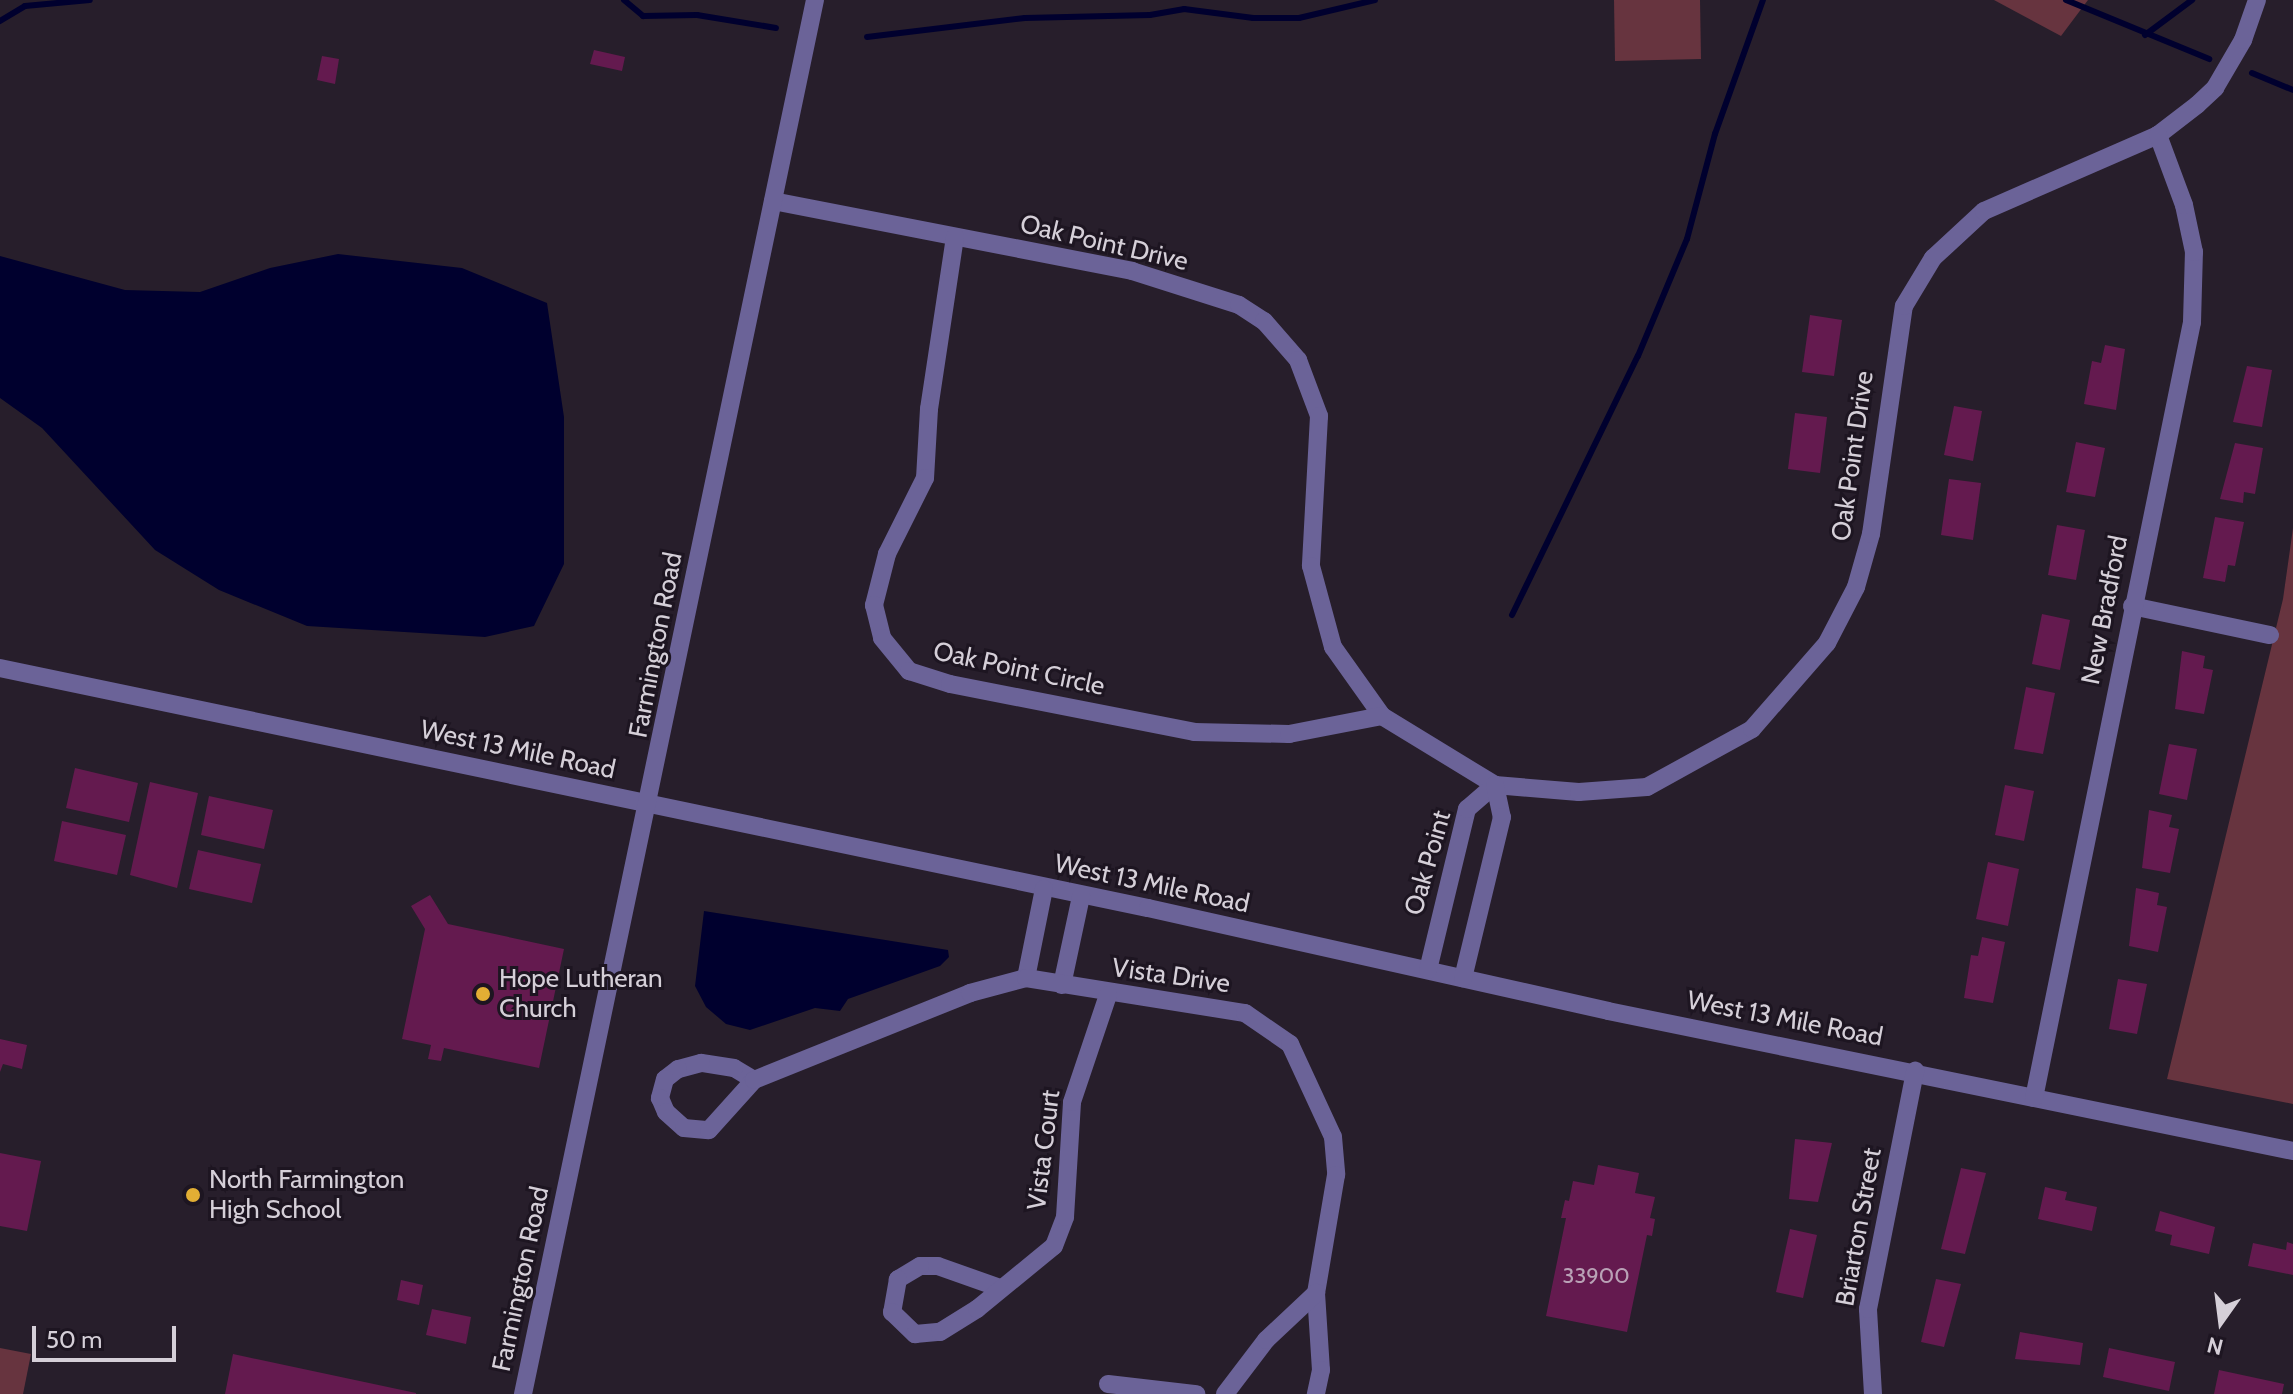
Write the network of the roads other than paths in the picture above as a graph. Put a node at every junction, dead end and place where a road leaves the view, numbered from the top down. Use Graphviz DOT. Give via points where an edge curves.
graph roads {
  1 [pos="815,0"];
  2 [pos="2257,0"];
  3 [pos="2158,135"];
  4 [pos="773,201"];
  5 [pos="955,237"];
  6 [pos="2132,606"];
  7 [pos="2270,635"];
  8 [pos="0,668"];
  9 [pos="1382,716"];
  10 [pos="1495,785"];
  11 [pos="650,804"];
  12 [pos="1044,889"];
  13 [pos="1081,896"];
  14 [pos="1428,970"];
  15 [pos="1026,978"];
  16 [pos="1463,978"];
  17 [pos="1062,985"];
  18 [pos="1108,995"];
  19 [pos="1915,1071"];
  20 [pos="754,1080"];
  21 [pos="2034,1098"];
  22 [pos="2293,1151"];
  23 [pos="1000,1288"];
  24 [pos="1316,1293"];
  25 [pos="1108,1384"];
  26 [pos="523,1394"];
  27 [pos="1196,1394"];
  28 [pos="1225,1394"];
  29 [pos="1316,1394"];
  30 [pos="1873,1394"];
  1 -- 4 [label="street, Farmington Road"];
  2 -- 3 [label="street, Oak Point Drive" via="2245,36 2215,88"];
  3 -- 6 [label="street, New Bradford" via="2184,205 2194,252 2192,322"];
  3 -- 10 [label="street, Oak Point Drive" via="1984,211 1933,258 1904,306 1871,534 1856,587 1827,643 1752,729 1647,787 1579,792"];
  4 -- 5 [label="street, Oak Point Drive"];
  4 -- 11 [label="street, Farmington Road"];
  5 -- 9 [label="street, Oak Point Drive" via="1132,271 1239,305 1280,336 1311,384 1319,416 1311,566 1333,647"];
  5 -- 9 [label="street, Oak Point Circle" via="929,409 925,478 887,554 874,605 882,638 909,671 950,684 1194,732 1289,734"];
  6 -- 7 [label="street"];
  6 -- 21 [label="street, New Bradford"];
  8 -- 11 [label="street, West 13 Mile Road"];
  9 -- 10 [label="street, Oak Point Drive"];
  10 -- 14 [label="street, Oak Point" via="1467,809"];
  10 -- 16 [label="street" via="1502,817"];
  11 -- 12 [label="street, West 13 Mile Road"];
  11 -- 26 [label="street, Farmington Road"];
  12 -- 13 [label="street, West 13 Mile Road"];
  12 -- 15 [label="street"];
  13 -- 14 [label="street, West 13 Mile Road"];
  13 -- 17 [label="street"];
  14 -- 16 [label="street, West 13 Mile Road"];
  15 -- 17 [label="street, Vista Drive"];
  15 -- 20 [label="street, Vista Drive" via="970,993"];
  16 -- 19 [label="street, West 13 Mile Road"];
  17 -- 18 [label="street, Vista Drive"];
  18 -- 23 [label="street, Vista Court" via="1072,1102 1065,1217 1054,1246"];
  18 -- 24 [label="street, Vista Drive" via="1186,1001 1245,1013 1290,1044 1333,1137 1336,1175"];
  19 -- 21 [label="street, West 13 Mile Road"];
  19 -- 30 [label="street, Briarton Street" via="1868,1309"];
  20 -- 20 [label="street, Vista Drive" via="734,1068 701,1063 665,1079 660,1098 666,1112 684,1128 709,1130"];
  21 -- 22 [label="street, West 13 Mile Road"];
  23 -- 23 [label="street, Vista Court" via="938,1266 920,1266 898,1279 892,1312 915,1334 940,1332"];
  24 -- 28 [label="street" via="1266,1340"];
  24 -- 29 [label="street, Vista Drive" via="1321,1370"];
  25 -- 27 [label="street"];
}
